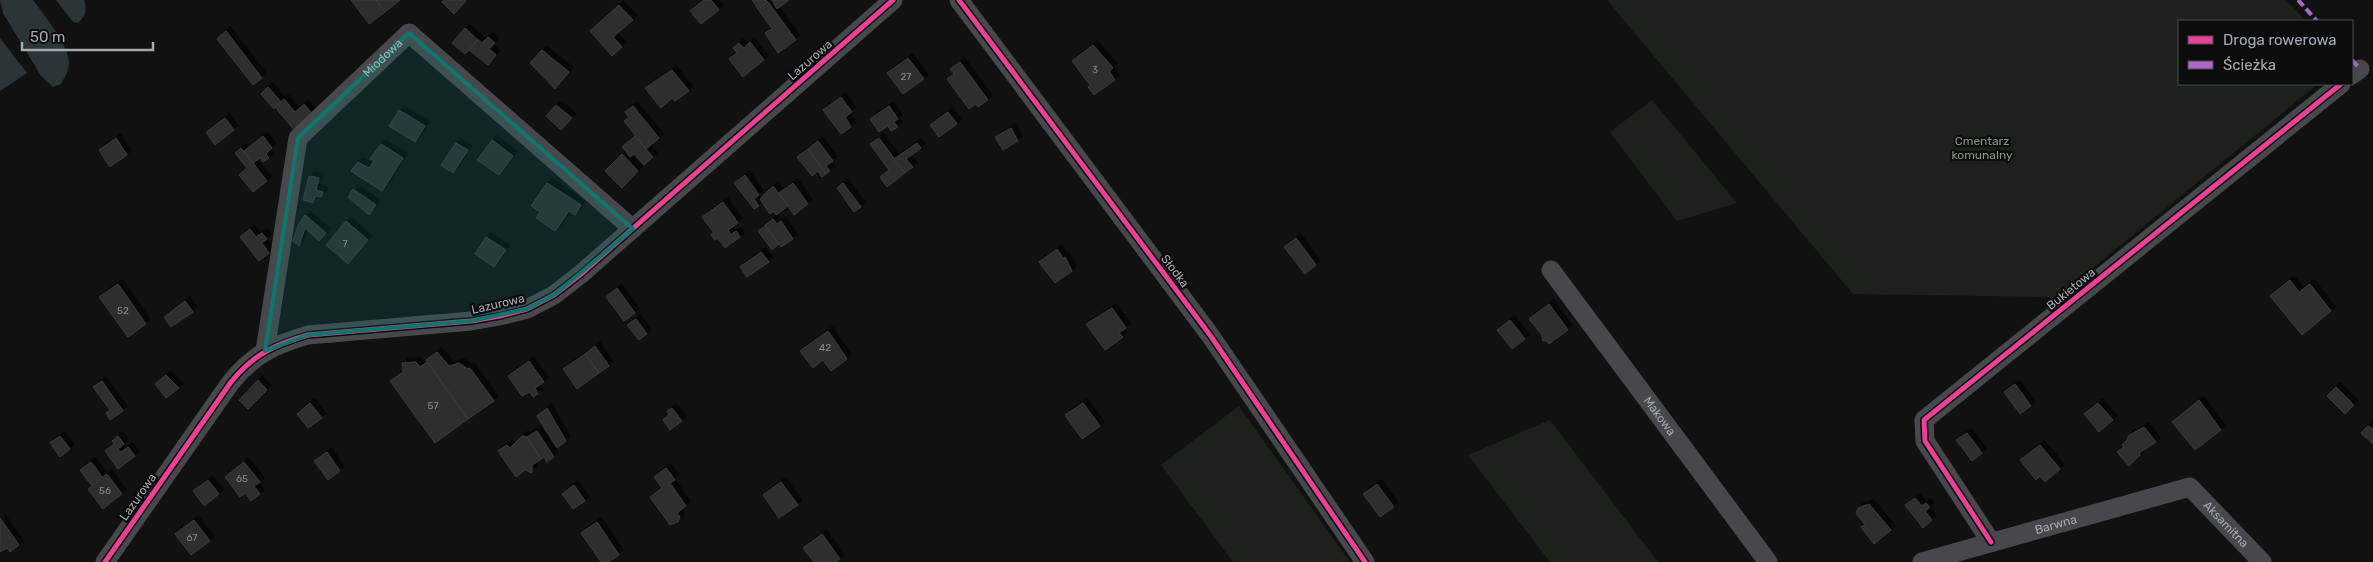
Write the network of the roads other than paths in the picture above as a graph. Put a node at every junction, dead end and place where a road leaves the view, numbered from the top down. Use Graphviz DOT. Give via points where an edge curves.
graph roads {
  1 [pos="893,0"];
  2 [pos="958,0"];
  3 [pos="2340,85"];
  4 [pos="633,229"];
  5 [pos="1551,270"];
  6 [pos="265,351"];
  7 [pos="2190,487"];
  8 [pos="1991,542"];
  9 [pos="105,562"];
  10 [pos="1365,562"];
  11 [pos="1768,562"];
  12 [pos="1922,562"];
  13 [pos="2262,562"];
  1 -- 4 [label="street, Lazurowa"];
  2 -- 10 [label="street, Słodka" via="1210,335"];
  3 -- 8 [label="street, Bukietowa" via="1924,420 1925,441"];
  4 -- 6 [label="street, Lazurowa" via="554,295 527,309 471,321 308,335"];
  4 -- 6 [label="street, Miodowa" via="410,33 298,138"];
  5 -- 11 [label="street, Makowa"];
  6 -- 9 [label="street, Lazurowa" via="231,382"];
  7 -- 8 [label="street, Barwna"];
  7 -- 13 [label="street, Aksamitna"];
  8 -- 12 [label="street, Barwna"];
}
